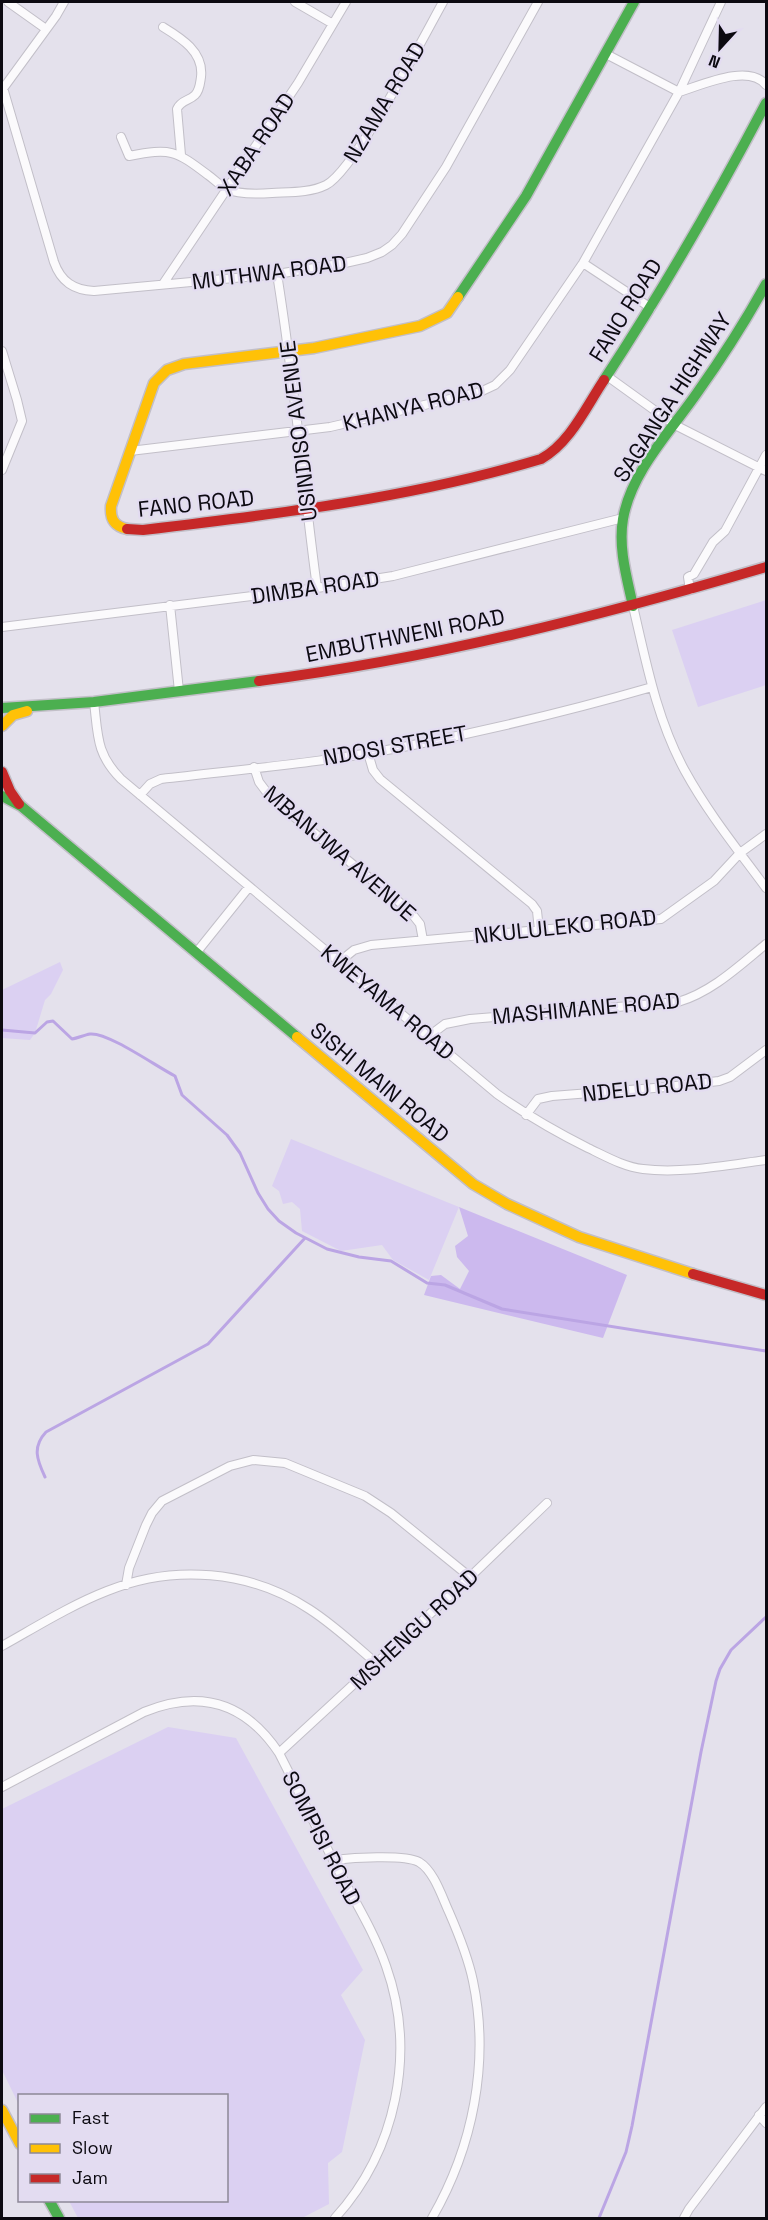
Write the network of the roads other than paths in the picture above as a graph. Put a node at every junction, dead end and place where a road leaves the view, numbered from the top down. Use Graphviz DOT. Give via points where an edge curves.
graph roads {
  1 [pos="8,2"];
  2 [pos="64,2"];
  3 [pos="295,2"];
  4 [pos="346,2"];
  5 [pos="443,2"];
  6 [pos="538,2"];
  7 [pos="634,2"];
  8 [pos="721,2"];
  9 [pos="333,24"];
  10 [pos="163,27"];
  11 [pos="46,29"];
  12 [pos="606,54"];
  13 [pos="766,85"];
  14 [pos="2,89"];
  15 [pos="679,92"];
  16 [pos="766,103"];
  17 [pos="121,137"];
  18 [pos="181,154"];
  19 [pos="227,189"];
  20 [pos="583,262"];
  21 [pos="277,274"];
  22 [pos="163,284"];
  23 [pos="766,284"];
  24 [pos="651,308"];
  25 [pos="2,351"];
  26 [pos="290,352"];
  27 [pos="607,376"];
  28 [pos="675,425"];
  29 [pos="297,432"];
  30 [pos="130,451"];
  31 [pos="766,455"];
  32 [pos="2,470"];
  33 [pos="763,470"];
  34 [pos="307,510"];
  35 [pos="623,518"];
  36 [pos="766,567"];
  37 [pos="317,588"];
  38 [pos="690,590"];
  39 [pos="170,606"];
  40 [pos="633,606"];
  41 [pos="2,627"];
  42 [pos="652,687"];
  43 [pos="179,691"];
  44 [pos="94,702"];
  45 [pos="45,706"];
  46 [pos="2,708"];
  47 [pos="2,726"];
  48 [pos="368,753"];
  49 [pos="254,767"];
  50 [pos="2,772"];
  51 [pos="140,795"];
  52 [pos="2,796"];
  53 [pos="21,806"];
  54 [pos="766,834"];
  55 [pos="740,854"];
  56 [pos="249,887"];
  57 [pos="766,888"];
  58 [pos="539,930"];
  59 [pos="423,940"];
  60 [pos="766,944"];
  61 [pos="196,953"];
  62 [pos="339,962"];
  63 [pos="429,1036"];
  64 [pos="766,1050"];
  65 [pos="526,1115"];
  66 [pos="766,1160"];
  67 [pos="766,1295"];
  68 [pos="547,1503"];
  69 [pos="470,1577"];
  70 [pos="126,1585"];
  71 [pos="2,1646"];
  72 [pos="377,1664"];
  73 [pos="279,1754"];
  74 [pos="2,1787"];
  75 [pos="333,1860"];
  76 [pos="766,2107"];
  77 [pos="2,2110"];
  78 [pos="759,2115"];
  79 [pos="766,2123"];
  80 [pos="18,2140"];
  81 [pos="50,2202"];
  82 [pos="59,2218"];
  83 [pos="335,2218"];
  84 [pos="432,2218"];
  85 [pos="684,2218"];
  1 -- 11 [label="street"];
  2 -- 11 [label="street"];
  3 -- 9 [label="street"];
  4 -- 9 [label="street, XABA ROAD"];
  5 -- 19 [label="street, NZAMA ROAD" via="376,119 333,180 299,191 262,194"];
  6 -- 21 [label="street, MUTHWA ROAD" via="446,167 392,245 367,258"];
  7 -- 12 [label="street, FANO ROAD"];
  8 -- 15 [label="street, KHANYA ROAD"];
  9 -- 19 [label="street, XABA ROAD"];
  10 -- 18 [label="street" via="189,46 198,56 202,70 198,90 177,109"];
  11 -- 14 [label="street"];
  12 -- 15 [label="street"];
  12 -- 26 [label="street, FANO ROAD" via="526,196 447,313 412,328"];
  13 -- 15 [label="street" via="757,76 740,74"];
  14 -- 22 [label="street, MUTHWA ROAD" via="62,278 71,286 94,291"];
  15 -- 20 [label="street, KHANYA ROAD"];
  16 -- 24 [label="street, FANO ROAD"];
  17 -- 18 [label="street" via="129,156 166,151"];
  18 -- 19 [label="street, NZAMA ROAD"];
  19 -- 22 [label="street, XABA ROAD"];
  20 -- 24 [label="street"];
  20 -- 29 [label="street, KHANYA ROAD" via="510,370 495,385 394,413"];
  21 -- 22 [label="street, MUTHWA ROAD"];
  21 -- 26 [label="street, USINDISO AVENUE"];
  23 -- 28 [label="street, SAGANGA HIGHWAY" via="727,350"];
  24 -- 27 [label="street, FANO ROAD"];
  25 -- 32 [label="street" via="22,421"];
  26 -- 29 [label="street, USINDISO AVENUE"];
  26 -- 30 [label="street, FANO ROAD" via="169,368 154,383"];
  27 -- 28 [label="street"];
  27 -- 34 [label="street, FANO ROAD" via="559,446 541,459 389,496"];
  28 -- 33 [label="street"];
  28 -- 35 [label="street, SAGANGA HIGHWAY" via="633,489"];
  29 -- 30 [label="street, KHANYA ROAD"];
  29 -- 34 [label="street, USINDISO AVENUE"];
  30 -- 34 [label="street, FANO ROAD" via="110,512 114,523 124,529"];
  31 -- 33 [label="street"];
  33 -- 38 [label="street" via="725,531 713,542 694,574 687,577"];
  34 -- 37 [label="street, USINDISO AVENUE"];
  35 -- 37 [label="street, DIMBA ROAD" via="393,576"];
  35 -- 40 [label="street, SAGANGA HIGHWAY" via="624,563"];
  36 -- 38 [label="street, EMBUTHWENI ROAD"];
  37 -- 39 [label="street, DIMBA ROAD"];
  38 -- 40 [label="street, EMBUTHWENI ROAD"];
  39 -- 41 [label="street, DIMBA ROAD"];
  39 -- 43 [label="street"];
  40 -- 42 [label="street"];
  40 -- 43 [label="street, EMBUTHWENI ROAD" via="418,656 316,674"];
  42 -- 48 [label="street, NDOSI STREET" via="499,726"];
  42 -- 55 [label="street" via="684,770"];
  43 -- 44 [label="street, EMBUTHWENI ROAD"];
  44 -- 45 [label="street, EMBUTHWENI ROAD"];
  44 -- 51 [label="street, KWEYAMA ROAD" via="103,756 109,767"];
  45 -- 46 [label="street, EMBUTHWENI ROAD"];
  45 -- 47 [label="street, EMBUTHWENI ROAD" via="13,715"];
  48 -- 49 [label="street, NDOSI STREET"];
  48 -- 58 [label="street" via="380,779 532,904 537,911"];
  49 -- 51 [label="street, NDOSI STREET" via="161,779"];
  49 -- 59 [label="street, MBANJWA AVENUE" via="271,798 410,910 420,924"];
  50 -- 53 [label="street, SISHI MAIN ROAD"];
  51 -- 56 [label="street, KWEYAMA ROAD"];
  52 -- 53 [label="street, SISHI MAIN ROAD"];
  53 -- 61 [label="street, SISHI MAIN ROAD"];
  54 -- 55 [label="street, NKULULEKO ROAD"];
  55 -- 57 [label="street"];
  55 -- 58 [label="street, NKULULEKO ROAD" via="714,881 661,919"];
  56 -- 61 [label="street"];
  56 -- 62 [label="street, KWEYAMA ROAD"];
  58 -- 59 [label="street, NKULULEKO ROAD"];
  59 -- 62 [label="street, NKULULEKO ROAD" via="363,947"];
  60 -- 63 [label="street, MASHIMANE ROAD" via="694,998 470,1019 445,1024"];
  61 -- 67 [label="street, SISHI MAIN ROAD" via="492,1197 588,1242"];
  62 -- 63 [label="street, KWEYAMA ROAD"];
  63 -- 65 [label="street, KWEYAMA ROAD"];
  64 -- 65 [label="street, NDELU ROAD" via="719,1081 552,1096 538,1099"];
  65 -- 66 [label="street, KWEYAMA ROAD" via="608,1158 642,1169"];
  68 -- 69 [label="street, MSHENGU ROAD"];
  69 -- 70 [label="street" via="365,1496 285,1463 253,1460 230,1466 157,1506 131,1560"];
  69 -- 72 [label="street, MSHENGU ROAD"];
  70 -- 71 [label="street" via="79,1604"];
  70 -- 72 [label="street" via="195,1574 269,1588 309,1609"];
  72 -- 73 [label="street, MSHENGU ROAD"];
  73 -- 74 [label="street, SOMPISI ROAD" via="258,1727 230,1708 213,1702 181,1700 144,1712"];
  73 -- 75 [label="street, SOMPISI ROAD"];
  75 -- 83 [label="street, SOMPISI ROAD" via="386,1967 401,2054 395,2100 380,2150 354,2197"];
  75 -- 84 [label="street" via="408,1859 426,1868 461,1941 474,1981 479,2058 473,2111 453,2176"];
  76 -- 78 [label="street"];
  77 -- 80 [label="street"];
  78 -- 79 [label="street"];
  78 -- 85 [label="street"];
  81 -- 82 [label="street"];
}
